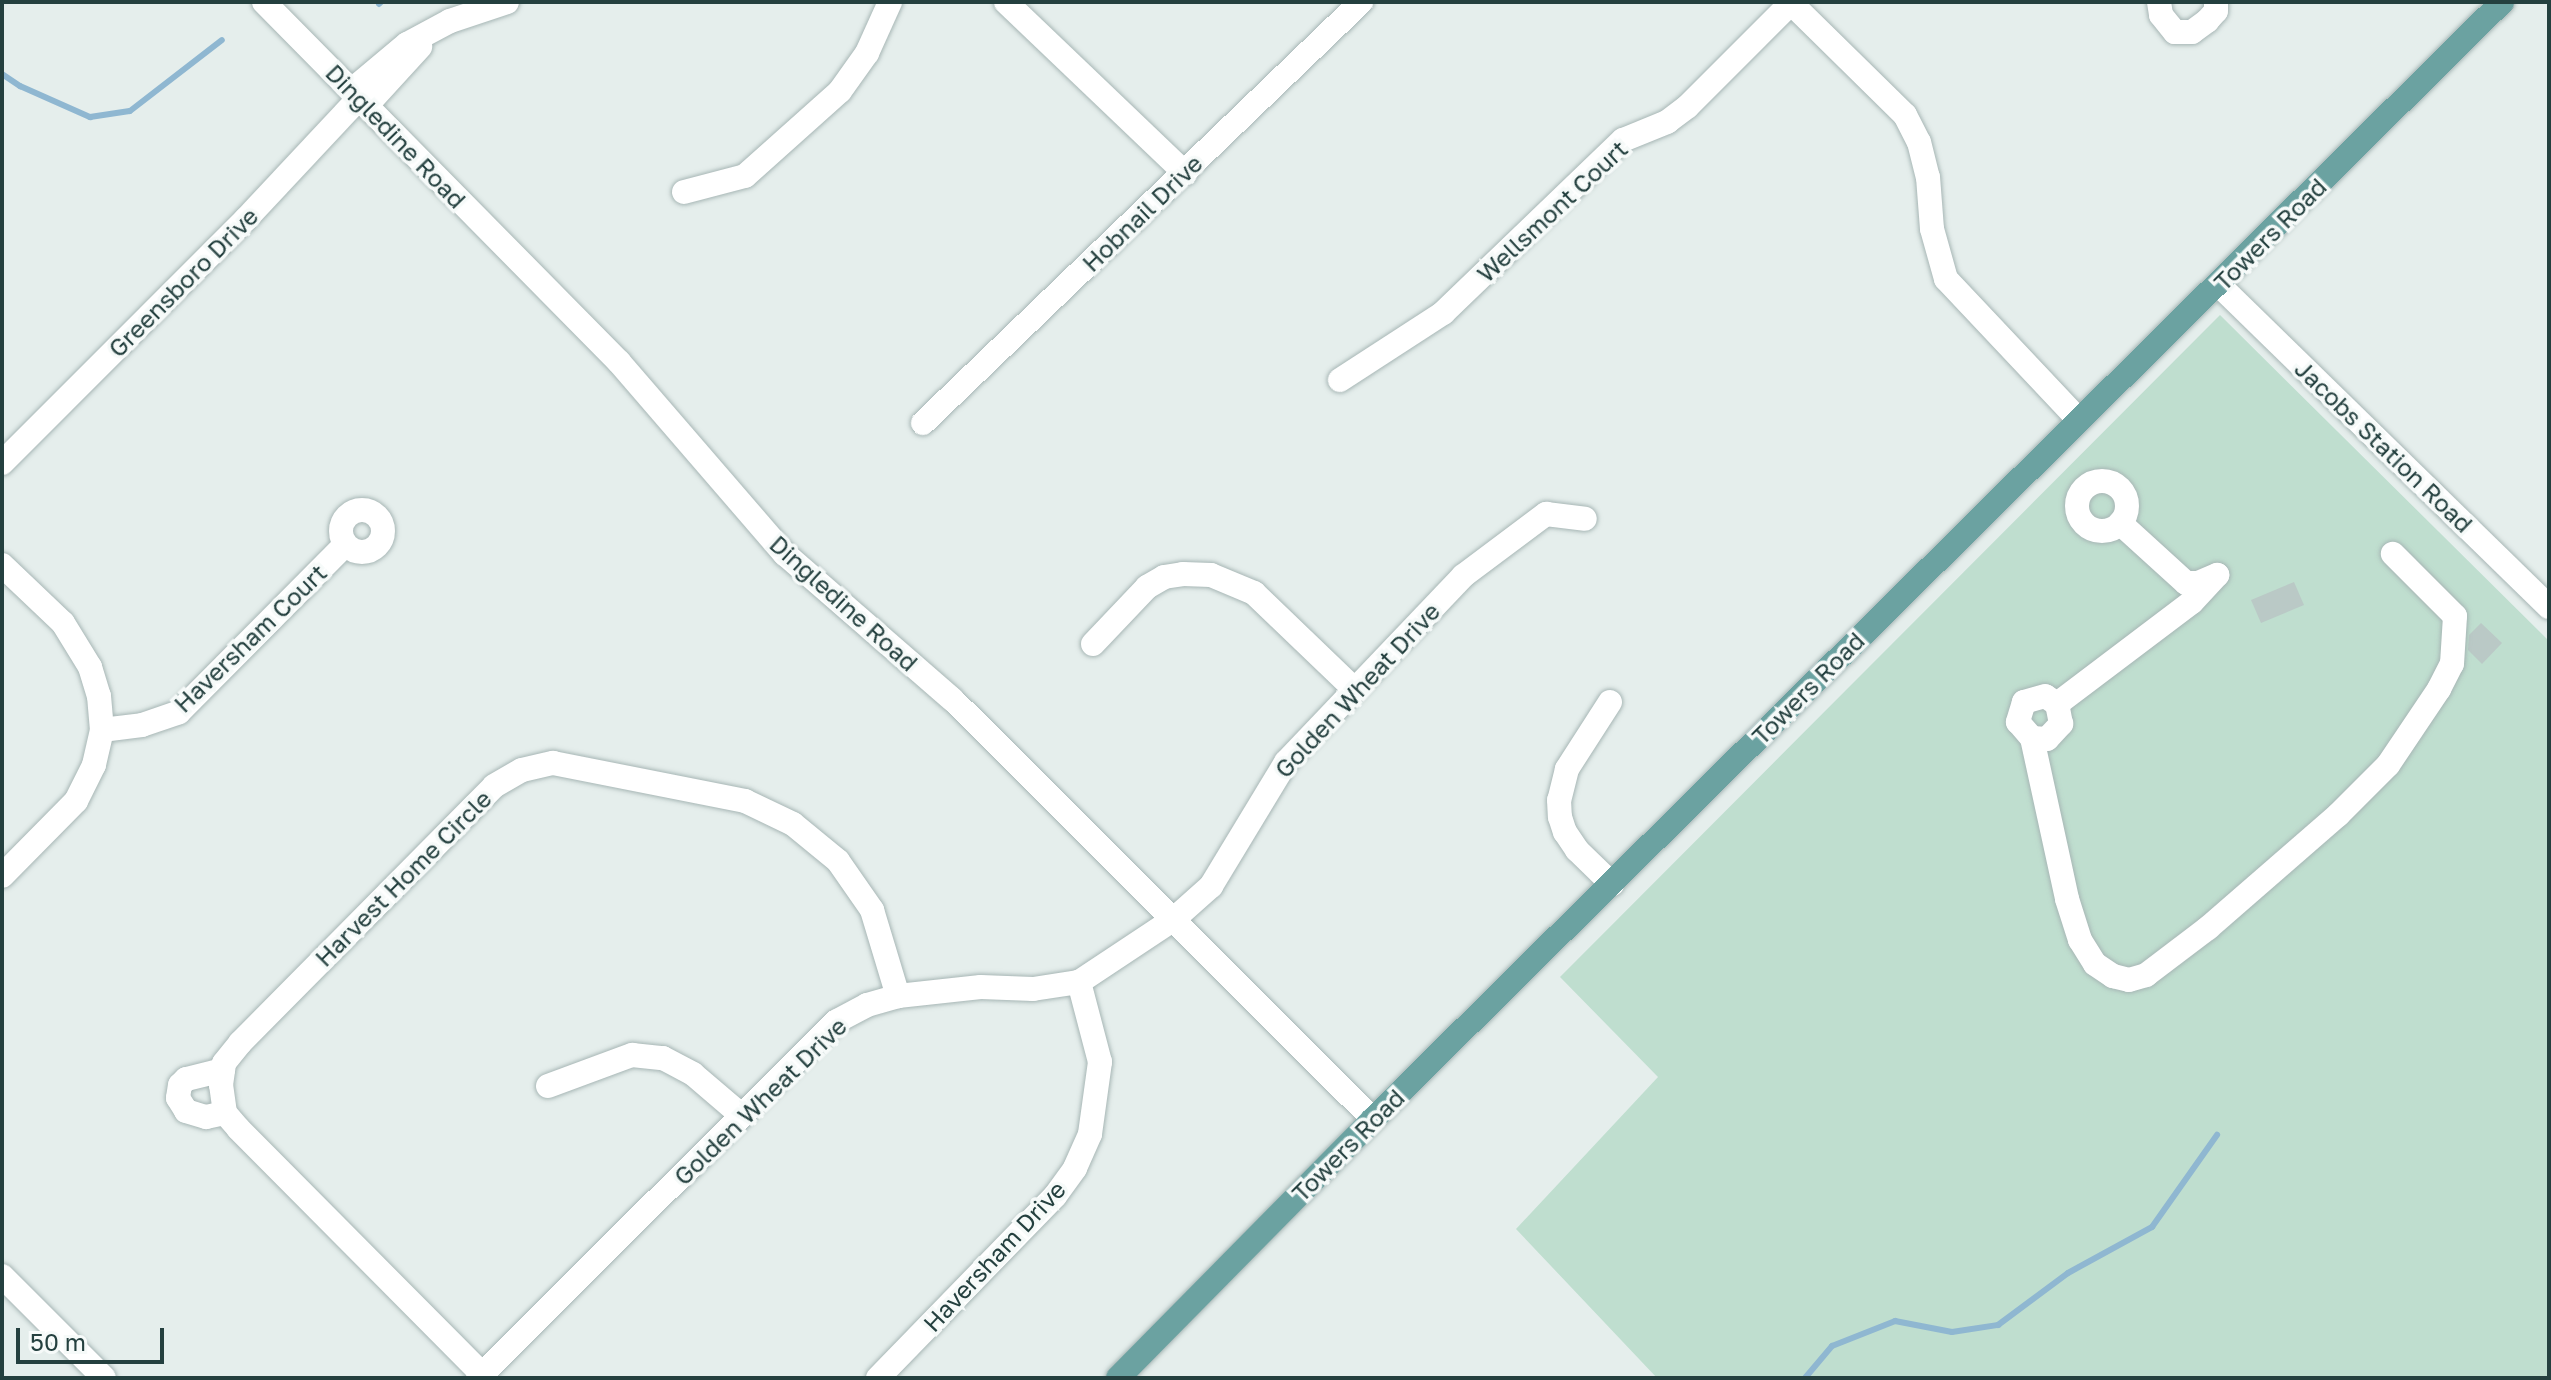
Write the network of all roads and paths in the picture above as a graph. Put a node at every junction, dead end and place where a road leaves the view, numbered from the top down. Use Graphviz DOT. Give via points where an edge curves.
graph roads {
  1 [pos="264,2"];
  2 [pos="507,2"];
  3 [pos="890,2"];
  4 [pos="1006,2"];
  5 [pos="1361,2"];
  6 [pos="1790,2"];
  7 [pos="2159,2"];
  8 [pos="2216,2"];
  9 [pos="2502,2"];
  10 [pos="360,97"];
  11 [pos="1185,173"];
  12 [pos="684,192"];
  13 [pos="2219,285"];
  14 [pos="1340,380"];
  15 [pos="2078,419"];
  16 [pos="923,423"];
  17 [pos="2,463"];
  18 [pos="1585,519"];
  19 [pos="2120,523"];
  20 [pos="345,545"];
  21 [pos="2393,554"];
  22 [pos="2,565"];
  23 [pos="2549,607"];
  24 [pos="1093,644"];
  25 [pos="1353,688"];
  26 [pos="1610,702"];
  27 [pos="2057,704"];
  28 [pos="102,730"];
  29 [pos="2032,738"];
  30 [pos="2,876"];
  31 [pos="1612,884"];
  32 [pos="1174,919"];
  33 [pos="1079,982"];
  34 [pos="898,996"];
  35 [pos="223,1070"];
  36 [pos="548,1086"];
  37 [pos="225,1113"];
  38 [pos="741,1115"];
  39 [pos="1373,1119"];
  40 [pos="2,1276"];
  41 [pos="480,1376"];
  42 [pos="104,1378"];
  43 [pos="878,1378"];
  44 [pos="1118,1378"];
  1 -- 10 [label="street, Dingledine Road"];
  2 -- 10 [label="street, Greensboro Drive" via="450,21 407,44"];
  3 -- 12 [label="street" via="867,53 840,91 745,176"];
  4 -- 11 [label="street"];
  5 -- 11 [label="street, Hobnail Drive"];
  6 -- 14 [label="street, Wellsmont Court" via="1688,106 1667,122 1623,140 1443,313"];
  6 -- 15 [label="street" via="1905,115 1928,177 1932,229 1946,279"];
  7 -- 8 [label="street" via="2161,15 2175,32 2192,32 2216,11"];
  9 -- 13 [label="main road, Towers Road"];
  10 -- 17 [label="street, Greensboro Drive"];
  10 -- 32 [label="street, Dingledine Road" via="619,362 785,554 952,699"];
  11 -- 16 [label="street, Hobnail Drive"];
  13 -- 15 [label="main road, Towers Road"];
  13 -- 23 [label="street, Jacobs Station Road"];
  15 -- 31 [label="main road, Towers Road"];
  18 -- 25 [label="street, Golden Wheat Drive" via="1546,514 1463,576"];
  19 -- 27 [label="street" via="2186,583 2217,575 2192,602"];
  20 -- 28 [label="street, Haversham Court" via="179,712 142,725"];
  21 -- 29 [label="street" via="2455,616 2452,664 2439,689 2388,765 2338,815 2146,975 2129,980 2113,976 2095,964 2080,940"];
  22 -- 28 [label="street" via="63,623 90,667"];
  24 -- 25 [label="street" via="1147,587 1164,577 1211,575 1254,593"];
  25 -- 32 [label="street, Golden Wheat Drive" via="1286,762 1211,886"];
  26 -- 31 [label="street" via="1567,769 1559,800 1565,832"];
  27 -- 29 [label="street" via="2062,717 2058,730 2047,739"];
  27 -- 29 [label="street" via="2038,696 2020,708 2021,729"];
  28 -- 30 [label="street" via="94,765 76,801"];
  31 -- 39 [label="main road, Towers Road"];
  32 -- 33 [label="street, Golden Wheat Drive"];
  32 -- 39 [label="street, Dingledine Road"];
  33 -- 34 [label="street, Golden Wheat Drive"];
  33 -- 43 [label="street, Haversham Drive" via="1100,1062 1090,1134 1075,1168 1055,1196"];
  34 -- 35 [label="street, Harvest Home Circle" via="872,910 838,861 793,824 745,801 553,763 522,770 494,786 240,1043"];
  34 -- 38 [label="street, Golden Wheat Drive" via="837,1021"];
  35 -- 37 [label="street"];
  35 -- 37 [label="street" via="186,1079 178,1098 186,1111 206,1117"];
  36 -- 38 [label="street" via="632,1055 663,1058 693,1074"];
  37 -- 41 [label="street"];
  38 -- 41 [label="street, Golden Wheat Drive"];
  39 -- 44 [label="main road, Towers Road"];
  40 -- 42 [label="street"];
}
